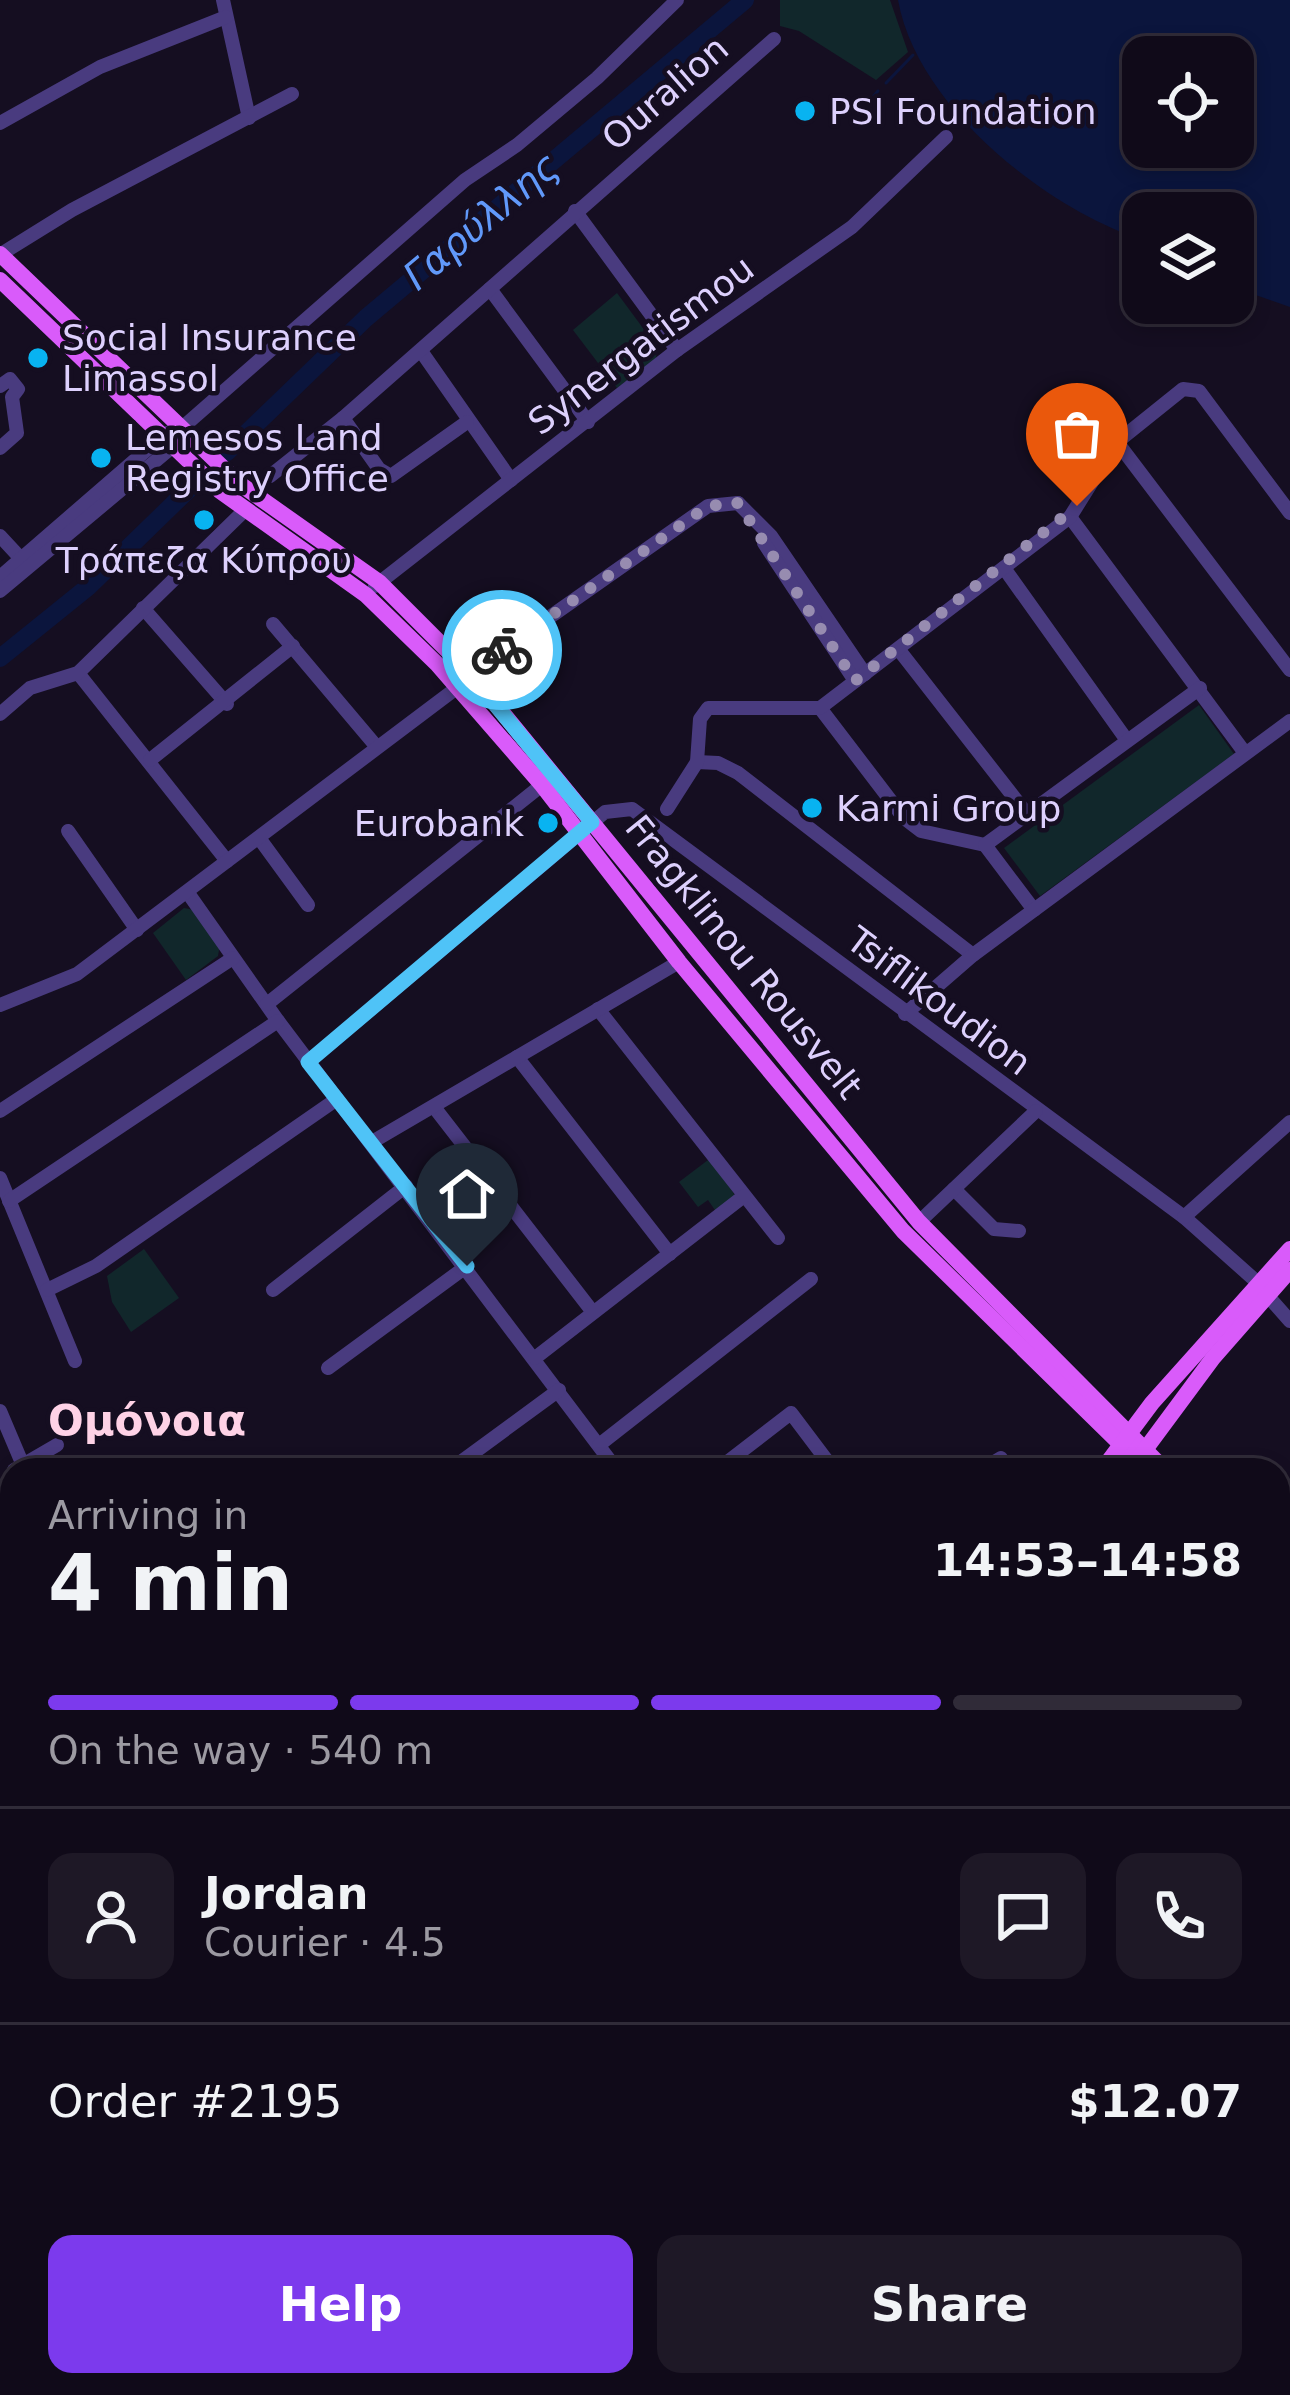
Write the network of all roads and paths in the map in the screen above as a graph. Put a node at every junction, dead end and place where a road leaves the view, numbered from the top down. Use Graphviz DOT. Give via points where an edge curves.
graph roads {
  1 [pos="223,0"];
  2 [pos="677,0"];
  3 [pos="226,17"];
  4 [pos="774,38"];
  5 [pos="292,94"];
  6 [pos="249,118"];
  7 [pos="0,123"];
  8 [pos="946,137"];
  9 [pos="575,211"];
  10 [pos="0,254"];
  11 [pos="0,280"];
  12 [pos="490,289"];
  13 [pos="677,350"];
  14 [pos="421,351"];
  15 [pos="4,391"];
  16 [pos="343,418"];
  17 [pos="467,422"];
  18 [pos="588,422"];
  19 [pos="182,427"];
  20 [pos="170,440"];
  21 [pos="1117,442"];
  22 [pos="0,448"];
  23 [pos="269,476"];
  24 [pos="511,480"];
  25 [pos="244,511"];
  26 [pos="1290,513"];
  27 [pos="1070,517"];
  28 [pos="0,536"];
  29 [pos="26,562"];
  30 [pos="1004,568"];
  31 [pos="0,577"];
  32 [pos="373,588"];
  33 [pos="0,591"];
  34 [pos="143,608"];
  35 [pos="273,624"];
  36 [pos="292,646"];
  37 [pos="899,650"];
  38 [pos="1290,670"];
  39 [pos="78,673"];
  40 [pos="860,678"];
  41 [pos="464,680"];
  42 [pos="1200,688"];
  43 [pos="227,704"];
  44 [pos="820,708"];
  45 [pos="0,714"];
  46 [pos="1290,721"];
  47 [pos="1126,739"];
  48 [pos="376,746"];
  49 [pos="1245,753"];
  50 [pos="150,760"];
  51 [pos="697,762"];
  52 [pos="542,785"];
  53 [pos="667,809"];
  54 [pos="1027,814"];
  55 [pos="586,828"];
  56 [pos="68,831"];
  57 [pos="259,838"];
  58 [pos="985,845"];
  59 [pos="227,861"];
  60 [pos="188,893"];
  61 [pos="308,905"];
  62 [pos="1034,910"];
  63 [pos="137,930"];
  64 [pos="973,955"];
  65 [pos="233,958"];
  66 [pos="679,962"];
  67 [pos="267,1004"];
  68 [pos="0,1005"];
  69 [pos="598,1009"];
  70 [pos="905,1014"];
  71 [pos="278,1021"];
  72 [pos="518,1058"];
  73 [pos="308,1062"];
  74 [pos="337,1100"];
  75 [pos="434,1107"];
  76 [pos="0,1111"];
  77 [pos="1036,1111"];
  78 [pos="1290,1122"];
  79 [pos="372,1142"];
  80 [pos="0,1178"];
  81 [pos="406,1186"];
  82 [pos="954,1189"];
  83 [pos="744,1196"];
  84 [pos="9,1201"];
  85 [pos="1184,1216"];
  86 [pos="919,1222"];
  87 [pos="1019,1231"];
  88 [pos="778,1238"];
  89 [pos="1290,1250"];
  90 [pos="670,1254"];
  91 [pos="467,1266"];
  92 [pos="1290,1270"];
  93 [pos="811,1279"];
  94 [pos="1262,1288"];
  95 [pos="47,1290"];
  96 [pos="273,1290"];
  97 [pos="592,1311"];
  98 [pos="1290,1321"];
  99 [pos="535,1358"];
  100 [pos="75,1361"];
  101 [pos="328,1367"];
  102 [pos="560,1390"];
  103 [pos="0,1411"];
  104 [pos="1125,1438"];
  105 [pos="57,1445"];
  106 [pos="599,1445"];
  107 [pos="15,1458"];
  108 [pos="36,1458"];
  109 [pos="466,1458"];
  110 [pos="608,1458"];
  111 [pos="732,1458"];
  112 [pos="825,1458"];
  113 [pos="1111,1458"];
  114 [pos="1137,1458"];
  115 [pos="1142,1458"];
  1 -- 3 [label="street"];
  2 -- 19 [label="street" via="597,78 465,180"];
  3 -- 6 [label="street"];
  3 -- 7 [label="street" via="100,67"];
  4 -- 9 [label="street, Ouralion"];
  5 -- 6 [label="street"];
  6 -- 10 [label="street"];
  8 -- 13 [label="street, Synergatismou" via="852,227"];
  9 -- 12 [label="street, Ouralion"];
  9 -- 13 [label="street"];
  10 -- 19 [label="main road, Fragklinou Rousvelt"];
  11 -- 20 [label="main road, Fragklinou Rousvelt"];
  12 -- 14 [label="street, Ouralion"];
  12 -- 18 [label="street"];
  13 -- 18 [label="street, Synergatismou"];
  14 -- 16 [label="street, Ouralion"];
  14 -- 17 [label="street"];
  15 -- 22 [label="street" via="18,428"];
  16 -- 17 [label="street" via="391,476"];
  16 -- 23 [label="street, Ouralion"];
  17 -- 24 [label="street"];
  18 -- 24 [label="street, Synergatismou"];
  19 -- 20 [label="street"];
  19 -- 32 [label="main road, Fragklinou Rousvelt" via="240,484"];
  20 -- 25 [label="main road, Fragklinou Rousvelt"];
  20 -- 29 [label="street"];
  21 -- 26 [label="street" via="1192,386"];
  21 -- 27 [label="street"];
  21 -- 38 [label="street"];
  24 -- 32 [label="street, Synergatismou"];
  25 -- 32 [label="main road, Fragklinou Rousvelt"];
  25 -- 34 [label="street"];
  27 -- 30 [label="street"];
  27 -- 42 [label="street"];
  28 -- 29 [label="street"];
  29 -- 31 [label="street"];
  29 -- 33 [label="street"];
  30 -- 37 [label="street"];
  30 -- 47 [label="street"];
  32 -- 41 [label="main road, Fragklinou Rousvelt"];
  34 -- 39 [label="street"];
  34 -- 43 [label="street"];
  35 -- 36 [label="street"];
  36 -- 43 [label="street"];
  36 -- 48 [label="street"];
  37 -- 40 [label="street"];
  37 -- 54 [label="street"];
  39 -- 45 [label="street" via="30,688"];
  39 -- 50 [label="street"];
  40 -- 41 [label="street" via="770,536 738,503 708,506"];
  40 -- 44 [label="street"];
  41 -- 48 [label="street"];
  41 -- 52 [label="main road, Fragklinou Rousvelt"];
  41 -- 55 [label="main road, Fragklinou Rousvelt"];
  42 -- 47 [label="street"];
  42 -- 49 [label="street"];
  43 -- 50 [label="street"];
  44 -- 51 [label="street" via="708,708"];
  44 -- 58 [label="street" via="904,818 921,831"];
  46 -- 49 [label="street"];
  47 -- 54 [label="street"];
  48 -- 57 [label="street"];
  49 -- 62 [label="street"];
  50 -- 59 [label="street"];
  51 -- 53 [label="street"];
  51 -- 64 [label="street" via="738,773"];
  52 -- 55 [label="main road, Fragklinou Rousvelt"];
  52 -- 67 [label="street"];
  54 -- 58 [label="street"];
  55 -- 66 [label="main road, Fragklinou Rousvelt"];
  55 -- 70 [label="street, Tsiflikoudion" via="618,807 645,814"];
  55 -- 73 [label="street"];
  55 -- 86 [label="main road, Fragklinou Rousvelt"];
  56 -- 63 [label="street"];
  57 -- 59 [label="street"];
  57 -- 61 [label="street"];
  58 -- 62 [label="street"];
  59 -- 60 [label="street"];
  60 -- 63 [label="street"];
  60 -- 65 [label="street"];
  62 -- 64 [label="street"];
  63 -- 68 [label="street" via="76,974"];
  64 -- 70 [label="street"];
  65 -- 67 [label="street"];
  65 -- 76 [label="street"];
  66 -- 69 [label="street"];
  66 -- 104 [label="main road, Fragklinou Rousvelt" via="903,1231"];
  67 -- 71 [label="street"];
  69 -- 72 [label="street"];
  69 -- 83 [label="street"];
  70 -- 77 [label="street, Tsiflikoudion"];
  71 -- 73 [label="street"];
  71 -- 84 [label="street"];
  72 -- 75 [label="street"];
  72 -- 90 [label="street"];
  73 -- 74 [label="street"];
  74 -- 79 [label="street"];
  74 -- 95 [label="street" via="96,1266"];
  75 -- 79 [label="street"];
  75 -- 97 [label="street"];
  77 -- 82 [label="street"];
  77 -- 85 [label="street, Tsiflikoudion"];
  78 -- 85 [label="street"];
  79 -- 81 [label="street"];
  80 -- 84 [label="street"];
  81 -- 91 [label="street"];
  81 -- 96 [label="street"];
  82 -- 86 [label="street"];
  82 -- 87 [label="street" via="994,1229"];
  83 -- 88 [label="street"];
  83 -- 90 [label="street"];
  84 -- 95 [label="street"];
  85 -- 94 [label="street, Tsiflikoudion"];
  86 -- 104 [label="main road, Fragklinou Rousvelt"];
  89 -- 94 [label="main road"];
  90 -- 97 [label="street"];
  91 -- 99 [label="street"];
  91 -- 101 [label="street"];
  92 -- 94 [label="main road"];
  93 -- 106 [label="street"];
  94 -- 98 [label="street, Tsiflikoudion"];
  94 -- 104 [label="main road"];
  94 -- 115 [label="main road"];
  95 -- 100 [label="street"];
  97 -- 99 [label="street"];
  99 -- 102 [label="street"];
  102 -- 106 [label="street"];
  102 -- 109 [label="street"];
  103 -- 107 [label="street"];
  104 -- 113 [label="main road"];
  104 -- 114 [label="main road, Fragklinou Rousvelt"];
  105 -- 108 [label="street"];
  106 -- 110 [label="street"];
  111 -- 112 [label="street" via="790,1413"];
}
